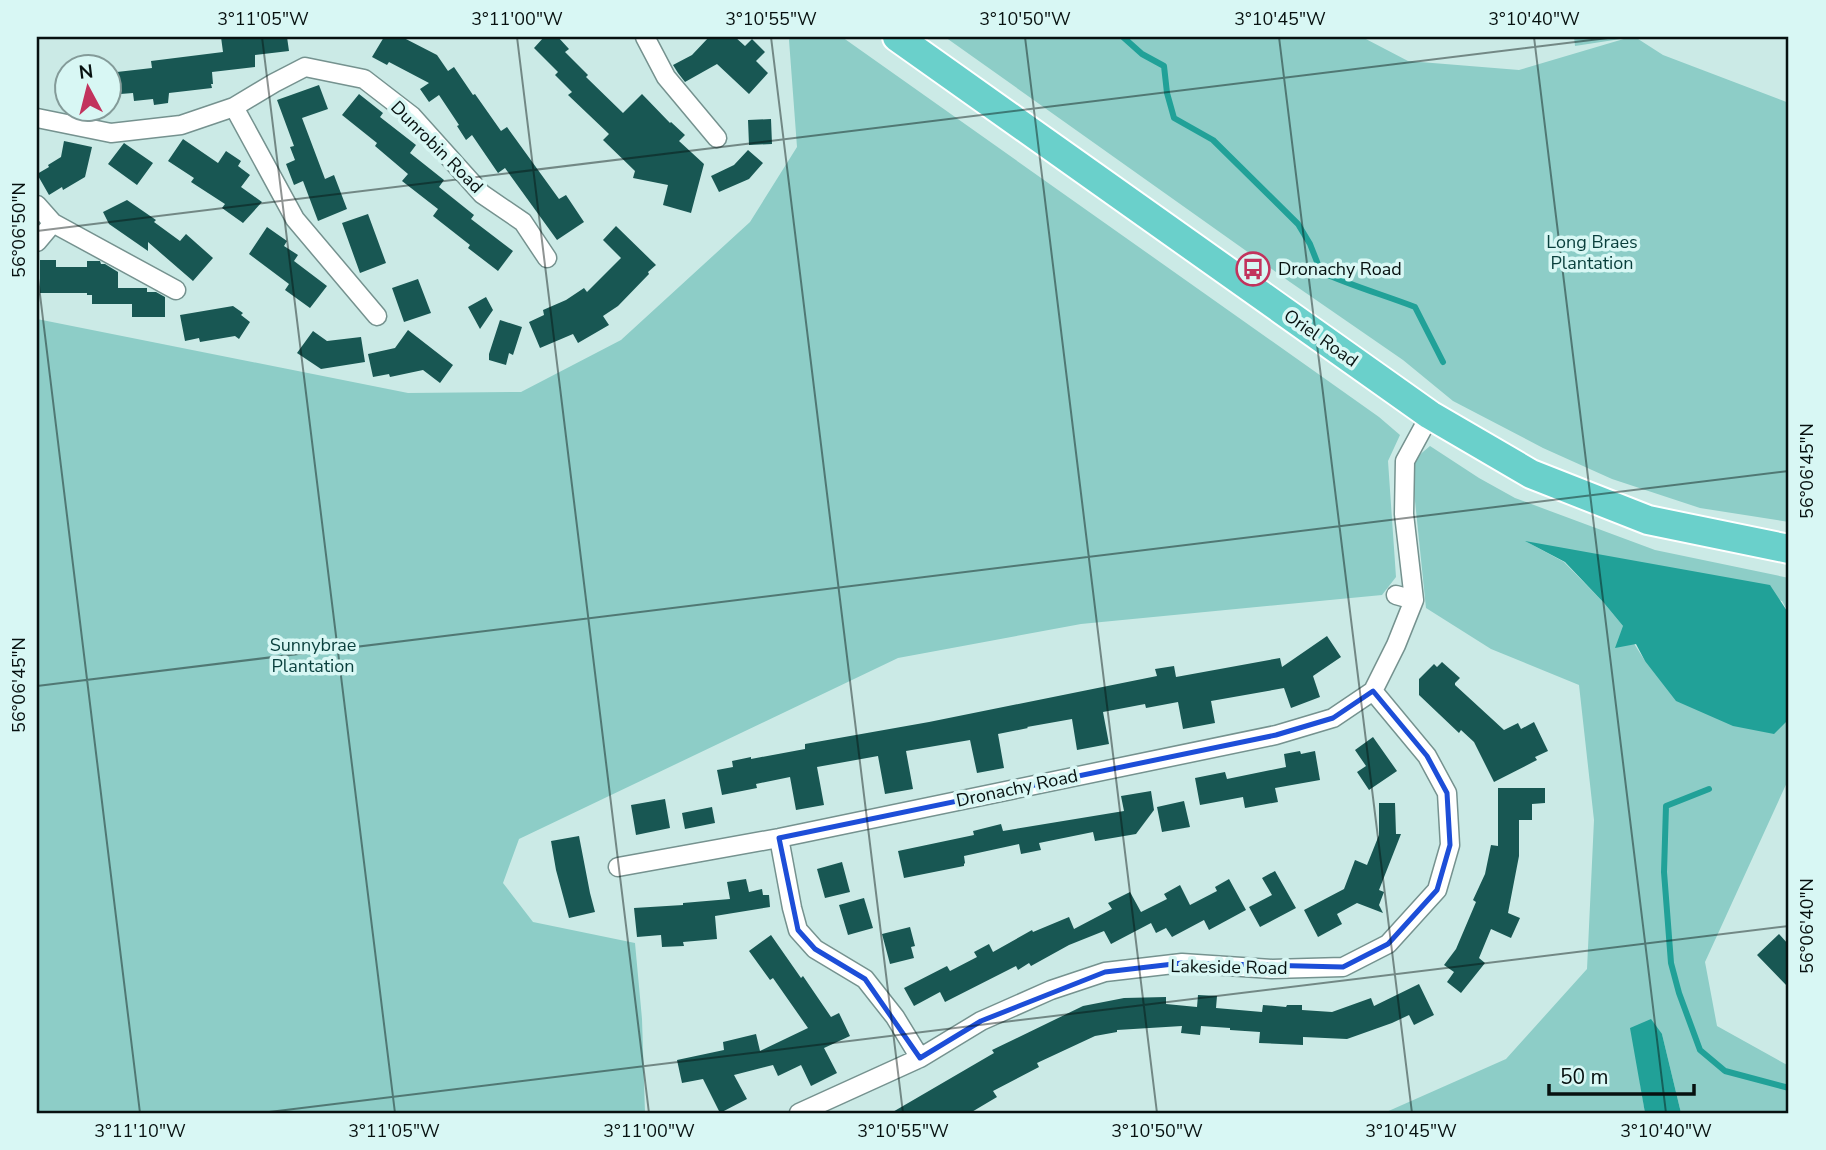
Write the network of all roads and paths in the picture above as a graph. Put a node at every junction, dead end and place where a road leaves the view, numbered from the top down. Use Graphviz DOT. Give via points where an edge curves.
graph roads {
  1 [pos="645,37"];
  2 [pos="897,37"];
  3 [pos="234,107"];
  4 [pos="37,118"];
  5 [pos="717,138"];
  6 [pos="37,205"];
  7 [pos="53,223"];
  8 [pos="37,242"];
  9 [pos="547,258"];
  10 [pos="176,290"];
  11 [pos="377,316"];
  12 [pos="1430,415"];
  13 [pos="1789,548"];
  14 [pos="1396,595"];
  15 [pos="1414,600"];
  16 [pos="1373,691"];
  17 [pos="779,838"];
  18 [pos="618,867"];
  19 [pos="920,1058"];
  20 [pos="799,1113"];
  1 -- 5 [label="street" via="666,77"];
  2 -- 12 [label="main road, Oriel Road"];
  3 -- 4 [label="street, Dunrobin Road" via="181,125 111,133"];
  3 -- 9 [label="street, Dunrobin Road" via="305,67 364,79 412,116 482,194 523,222"];
  3 -- 11 [label="street" via="295,219"];
  6 -- 7 [label="street"];
  7 -- 8 [label="street"];
  7 -- 10 [label="street"];
  12 -- 13 [label="main road, Oriel Road" via="1531,474 1648,520"];
  12 -- 15 [label="street, Dronachy Road" via="1405,461 1404,514"];
  14 -- 15 [label="street"];
  15 -- 16 [label="street, Dronachy Road"];
  16 -- 17 [label="street, Dronachy Road" via="1333,718 1276,735"];
  16 -- 19 [label="street, Lakeside Road" via="1427,756 1447,793 1450,845 1437,890 1388,944 1343,967 1272,969 1182,963 1105,972 981,1021"];
  17 -- 18 [label="street, Dronachy Road"];
  17 -- 19 [label="street" via="798,930 815,948 864,979"];
  19 -- 20 [label="street, Lakeside Road"];
}
